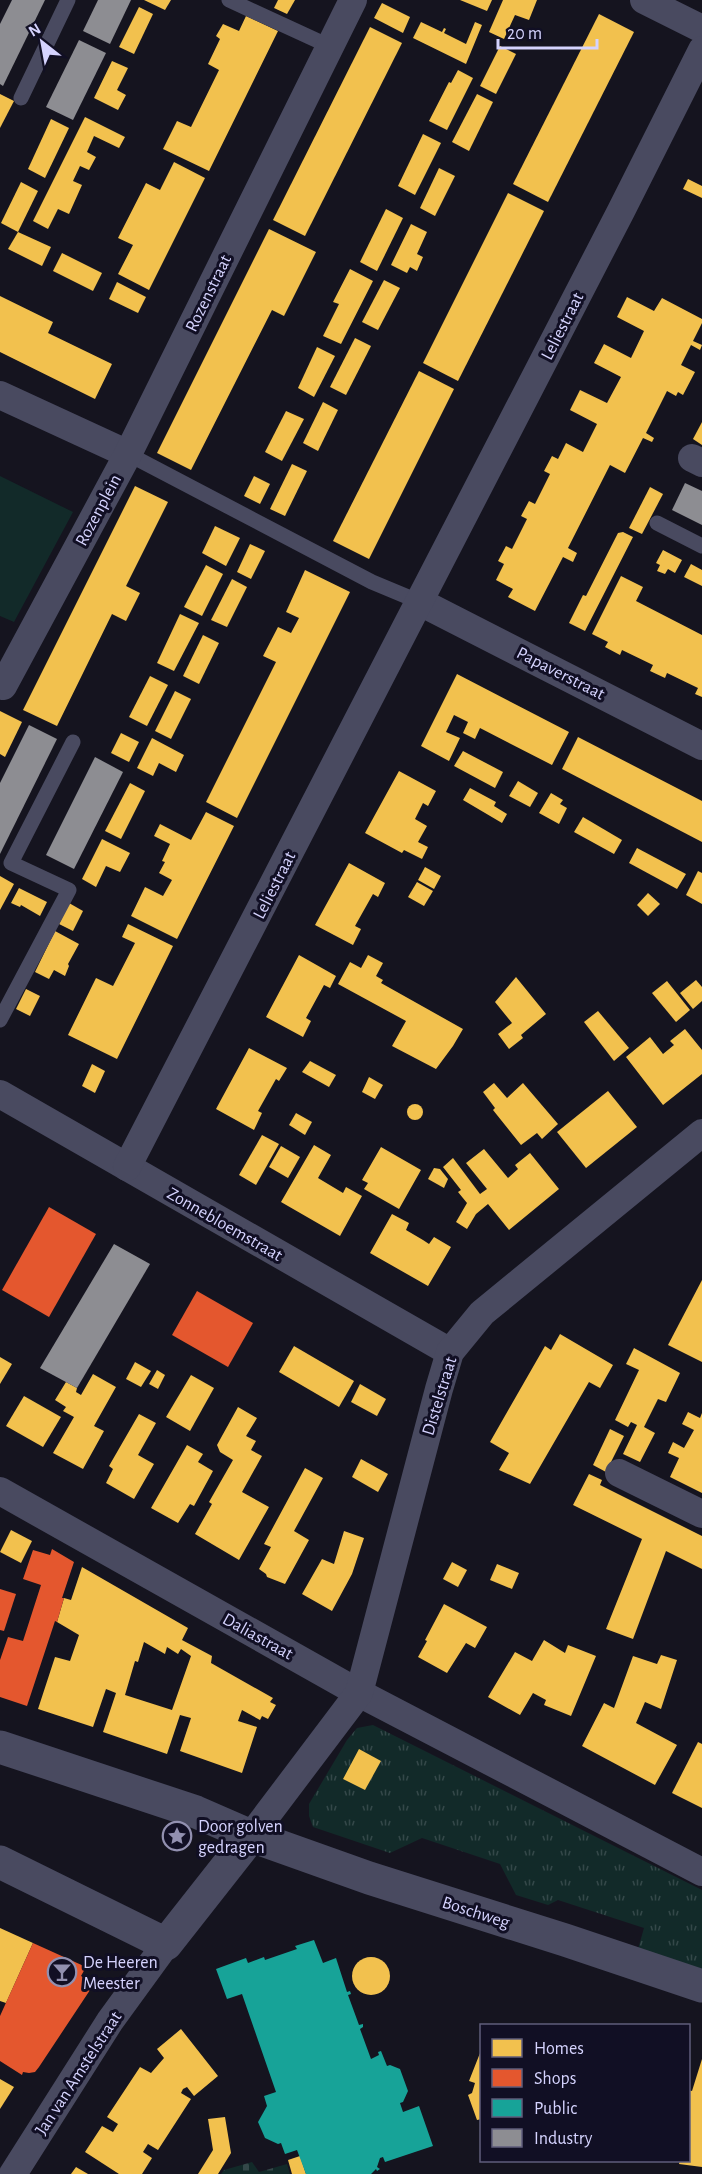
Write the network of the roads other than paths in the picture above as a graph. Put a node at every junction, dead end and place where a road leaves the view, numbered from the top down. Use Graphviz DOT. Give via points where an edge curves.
graph roads {
  1 [pos="68,0"];
  2 [pos="229,0"];
  3 [pos="353,0"];
  4 [pos="644,0"];
  5 [pos="702,29"];
  6 [pos="330,46"];
  7 [pos="702,50"];
  8 [pos="21,98"];
  9 [pos="0,395"];
  10 [pos="128,454"];
  11 [pos="657,523"];
  12 [pos="702,546"];
  13 [pos="420,602"];
  14 [pos="0,684"];
  15 [pos="73,742"];
  16 [pos="702,746"];
  17 [pos="0,1020"];
  18 [pos="0,1094"];
  19 [pos="702,1133"];
  20 [pos="127,1167"];
  21 [pos="450,1352"];
  22 [pos="619,1473"];
  23 [pos="0,1491"];
  24 [pos="702,1514"];
  25 [pos="359,1693"];
  26 [pos="0,1747"];
  27 [pos="251,1836"];
  28 [pos="0,1862"];
  29 [pos="702,1872"];
  30 [pos="166,1944"];
  31 [pos="702,1986"];
  32 [pos="14,2174"];
  1 -- 8 [label="lane"];
  2 -- 6 [label="lane"];
  3 -- 6 [label="street, Rozenstraat"];
  4 -- 5 [label="street"];
  6 -- 10 [label="street, Rozenstraat"];
  7 -- 13 [label="street, Leliestraat"];
  9 -- 10 [label="street, Rozenplein"];
  10 -- 13 [label="lane" via="372,582"];
  10 -- 14 [label="street, Rozenplein" via="3,686"];
  11 -- 12 [label="lane"];
  13 -- 16 [label="street, Papaverstraat"];
  13 -- 20 [label="street, Leliestraat"];
  15 -- 17 [label="lane" via="11,863 69,890"];
  18 -- 20 [label="street, Zonnebloemstraat"];
  19 -- 21 [label="street, Distelstraat" via="482,1312"];
  20 -- 21 [label="street, Zonnebloemstraat"];
  21 -- 25 [label="street, Distelstraat"];
  22 -- 24 [label="street"];
  23 -- 25 [label="street, Daliastraat"];
  25 -- 27 [label="street"];
  25 -- 29 [label="street"];
  26 -- 27 [label="street, Boschweg" via="195,1812"];
  27 -- 30 [label="street"];
  27 -- 31 [label="street, Boschweg"];
  28 -- 30 [label="street"];
  30 -- 32 [label="street, Jan van Amstelstraat" via="110,2021"];
}
